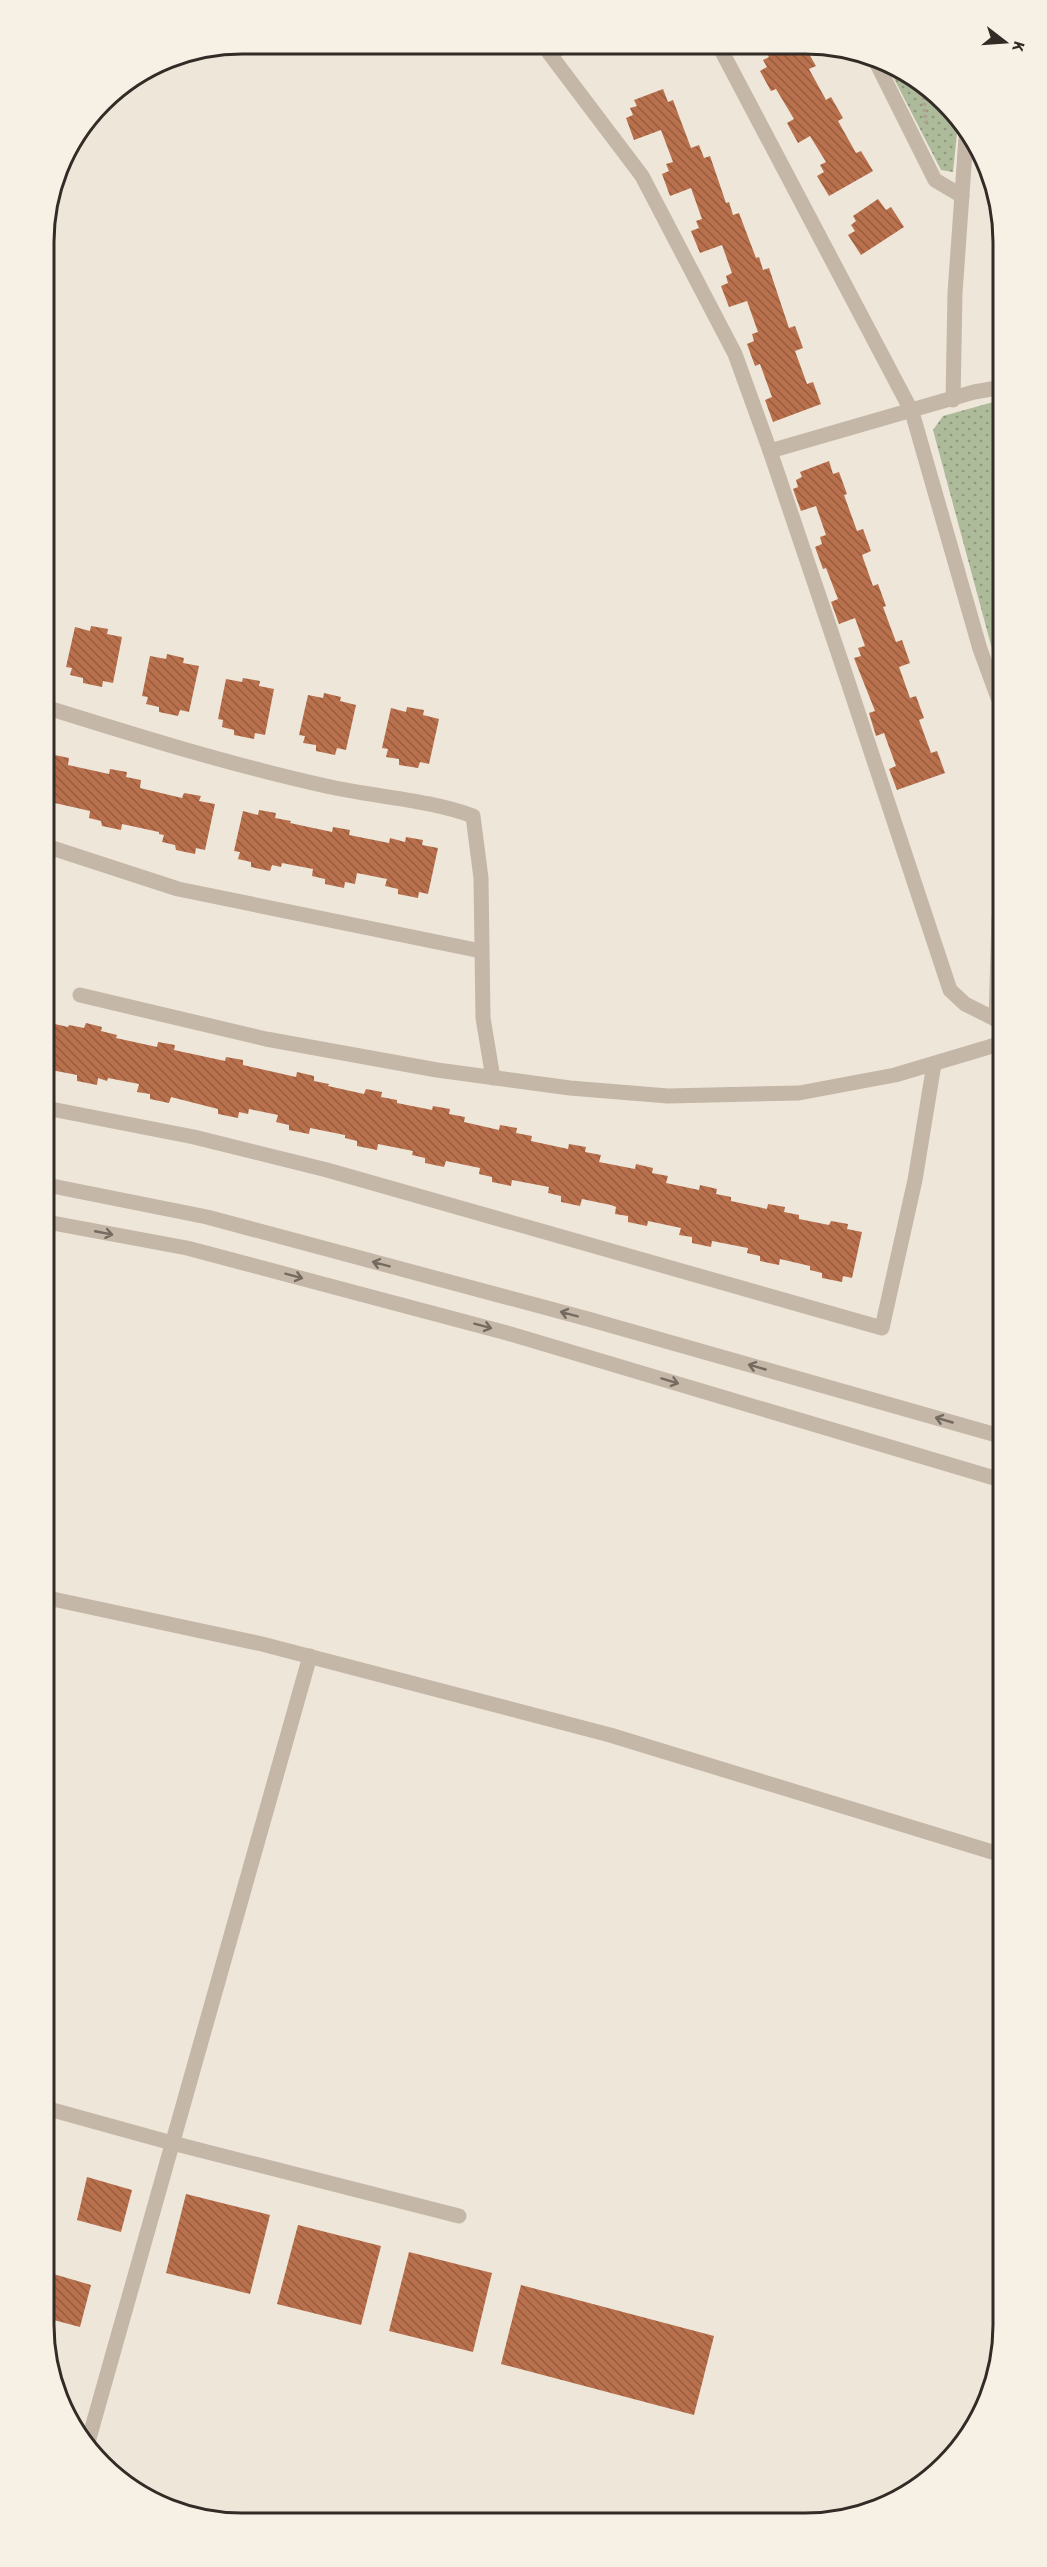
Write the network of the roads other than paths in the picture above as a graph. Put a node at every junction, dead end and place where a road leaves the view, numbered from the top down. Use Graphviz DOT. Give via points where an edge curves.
graph roads {
  1 [pos="550,54"];
  2 [pos="723,54"];
  3 [pos="880,70"];
  4 [pos="966,144"];
  5 [pos="962,196"];
  6 [pos="993,389"];
  7 [pos="953,400"];
  8 [pos="912,412"];
  9 [pos="770,451"];
  10 [pos="993,684"];
  11 [pos="54,710"];
  12 [pos="54,849"];
  13 [pos="481,951"];
  14 [pos="80,995"];
  15 [pos="993,1018"];
  16 [pos="993,1046"];
  17 [pos="934,1064"];
  18 [pos="493,1078"];
  19 [pos="54,1110"];
  20 [pos="54,1186"];
  21 [pos="54,1223"];
  22 [pos="993,1434"];
  23 [pos="993,1478"];
  24 [pos="54,1599"];
  25 [pos="310,1656"];
  26 [pos="993,1852"];
  27 [pos="54,2110"];
  28 [pos="172,2143"];
  29 [pos="459,2216"];
  30 [pos="90,2435"];
  1 -- 9 [label="street" via="642,176 735,354"];
  2 -- 8 [label="street"];
  3 -- 5 [label="street" via="936,180"];
  4 -- 5 [label="street"];
  5 -- 7 [label="street"];
  6 -- 7 [label="street"];
  7 -- 8 [label="street"];
  8 -- 9 [label="street"];
  8 -- 10 [label="street"];
  9 -- 15 [label="street" via="950,990 965,1004"];
  11 -- 13 [label="street" via="200,756 328,787 449,807 473,816 481,878"];
  12 -- 13 [label="street" via="178,889"];
  13 -- 18 [label="street" via="483,1018"];
  14 -- 18 [label="street" via="266,1039"];
  16 -- 17 [label="street"];
  17 -- 18 [label="street" via="799,1093 668,1096"];
  17 -- 19 [label="street" via="915,1180 882,1328 327,1170 194,1137"];
  22 -- 20 [label="street, one-way" via="588,1319 218,1220"];
  21 -- 23 [label="street, one-way" via="187,1248 507,1333"];
  24 -- 25 [label="street"];
  25 -- 26 [label="street" via="610,1735"];
  25 -- 28 [label="street"];
  27 -- 28 [label="street"];
  28 -- 29 [label="street"];
  28 -- 30 [label="street"];
}
